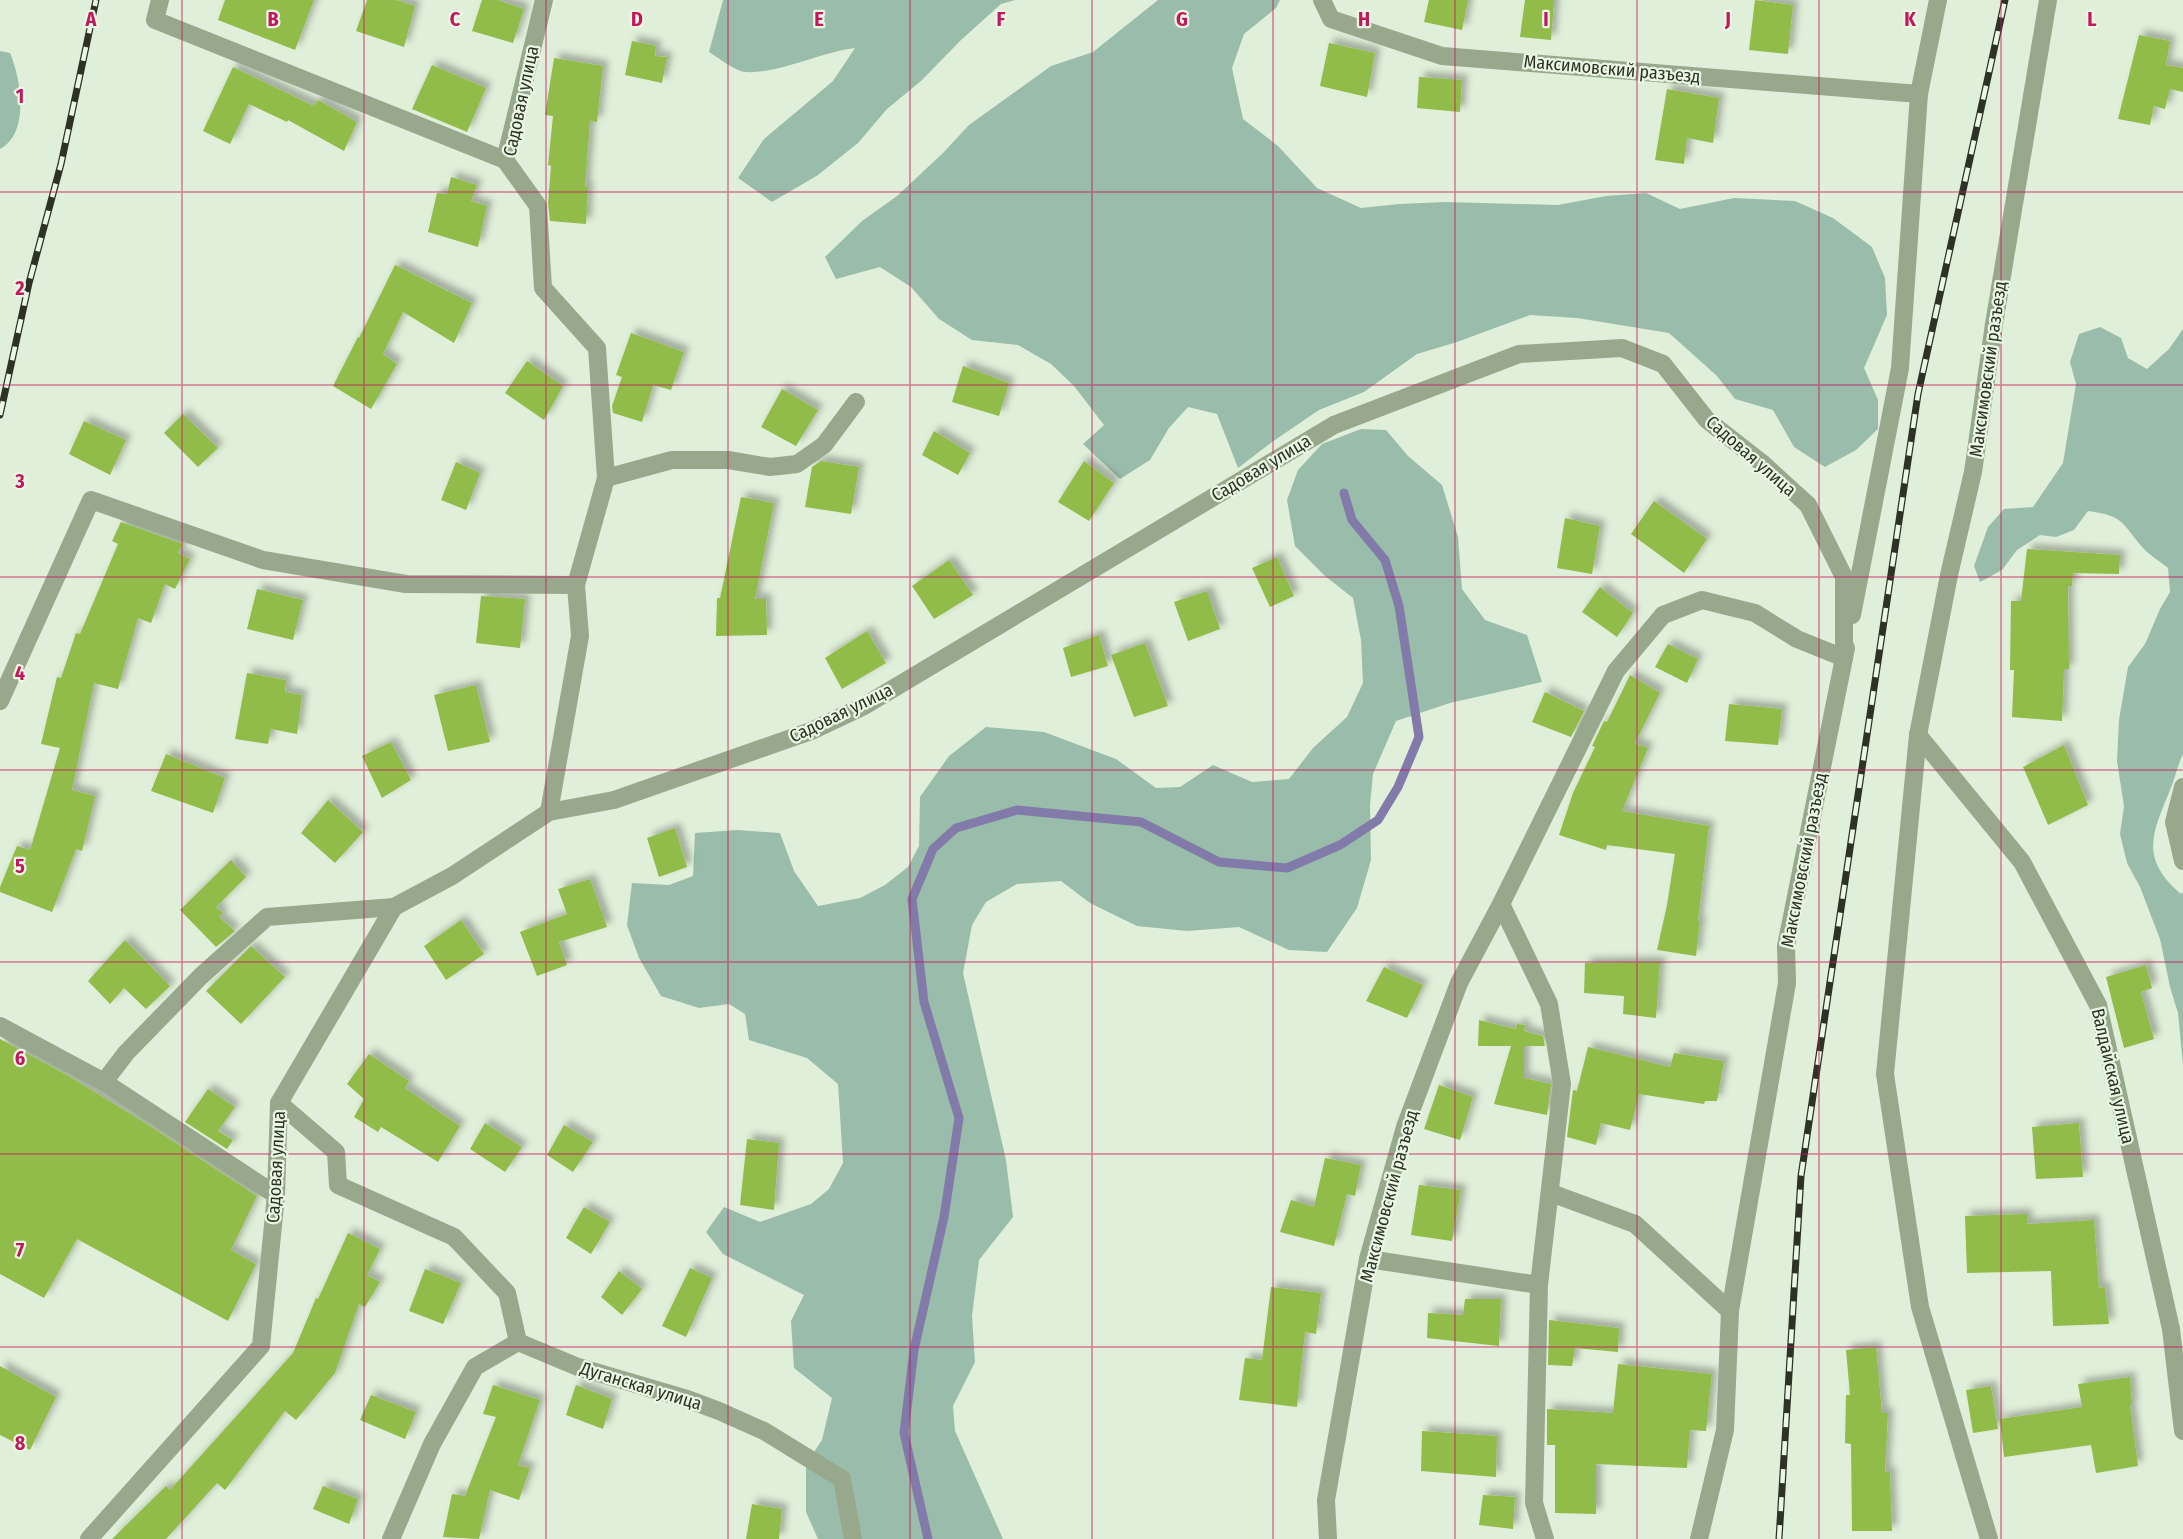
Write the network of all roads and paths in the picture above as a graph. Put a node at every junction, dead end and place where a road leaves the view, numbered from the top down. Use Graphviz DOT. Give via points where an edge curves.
graph roads {
  1 [pos="160,0"];
  2 [pos="544,0"];
  3 [pos="1322,0"];
  4 [pos="1938,0"];
  5 [pos="2048,0"];
  6 [pos="1919,94"];
  7 [pos="505,160"];
  8 [pos="856,402"];
  9 [pos="606,477"];
  10 [pos="576,585"];
  11 [pos="1844,658"];
  12 [pos="0,701"];
  13 [pos="1918,735"];
  14 [pos="2183,787"];
  15 [pos="549,812"];
  16 [pos="2179,822"];
  17 [pos="2183,861"];
  18 [pos="1501,904"];
  19 [pos="394,907"];
  20 [pos="0,1026"];
  21 [pos="104,1082"];
  22 [pos="279,1103"];
  23 [pos="1551,1193"];
  24 [pos="276,1195"];
  25 [pos="1368,1259"];
  26 [pos="1539,1286"];
  27 [pos="1730,1311"];
  28 [pos="518,1342"];
  29 [pos="2183,1431"];
  30 [pos="88,1539"];
  31 [pos="391,1539"];
  32 [pos="854,1539"];
  33 [pos="1328,1539"];
  34 [pos="1545,1539"];
  35 [pos="1699,1539"];
  36 [pos="1989,1539"];
  1 -- 7 [label="street" via="155,20"];
  2 -- 7 [label="street, Садовая улица"];
  3 -- 6 [label="street, Максимовский разъезд" via="1331,20 1442,56"];
  4 -- 6 [label="street, Максимовский разъезд"];
  5 -- 13 [label="street, Максимовский разъезд" via="1973,472"];
  6 -- 11 [label="street, Максимовский разъезд" via="1900,368"];
  7 -- 9 [label="street, Садовая улица" via="538,206 543,288 597,348"];
  8 -- 9 [label="street" via="824,445 797,464 770,467 728,460 672,460"];
  9 -- 10 [label="street, Садовая улица"];
  10 -- 12 [label="street" via="406,584 263,560 92,500"];
  10 -- 15 [label="street, Садовая улица" via="579,636"];
  11 -- 15 [label="street, Садовая улица" via="1844,577 1808,506 1762,462 1707,420 1663,364 1622,348 1519,354 1334,424 864,706 822,726 614,800"];
  11 -- 18 [label="street, Максимовский разъезд" via="1797,639 1755,613 1702,600 1663,615 1616,671"];
  11 -- 27 [label="street, Максимовский разъезд" via="1786,946 1787,983"];
  13 -- 29 [label="street, Валдайская улица" via="2022,862 2098,1005 2171,1329"];
  13 -- 36 [label="street, Максимовский разъезд" via="1885,1074 1920,1307"];
  14 -- 16 [label="street"];
  15 -- 19 [label="street, Садовая улица" via="452,876"];
  16 -- 17 [label="street"];
  18 -- 23 [label="street" via="1549,1004 1562,1084"];
  18 -- 25 [label="street, Максимовский разъезд" via="1459,983 1405,1127"];
  19 -- 21 [label="street" via="267,917 201,976 126,1053"];
  19 -- 22 [label="street, Садовая улица"];
  20 -- 21 [label="street"];
  21 -- 24 [label="street"];
  22 -- 24 [label="street, Садовая улица"];
  22 -- 28 [label="street" via="336,1152 338,1185 454,1237 507,1293"];
  23 -- 26 [label="street"];
  23 -- 27 [label="street" via="1635,1224"];
  24 -- 30 [label="street, Садовая улица" via="261,1346"];
  25 -- 26 [label="street"];
  25 -- 33 [label="street, Максимовский разъезд" via="1326,1500"];
  26 -- 34 [label="street" via="1534,1503"];
  27 -- 35 [label="street, Максимовский разъезд" via="1725,1430"];
  28 -- 31 [label="street" via="475,1366 432,1444"];
  28 -- 32 [label="street, Дуганская улица" via="578,1367 687,1399 764,1431 842,1479"];
}
